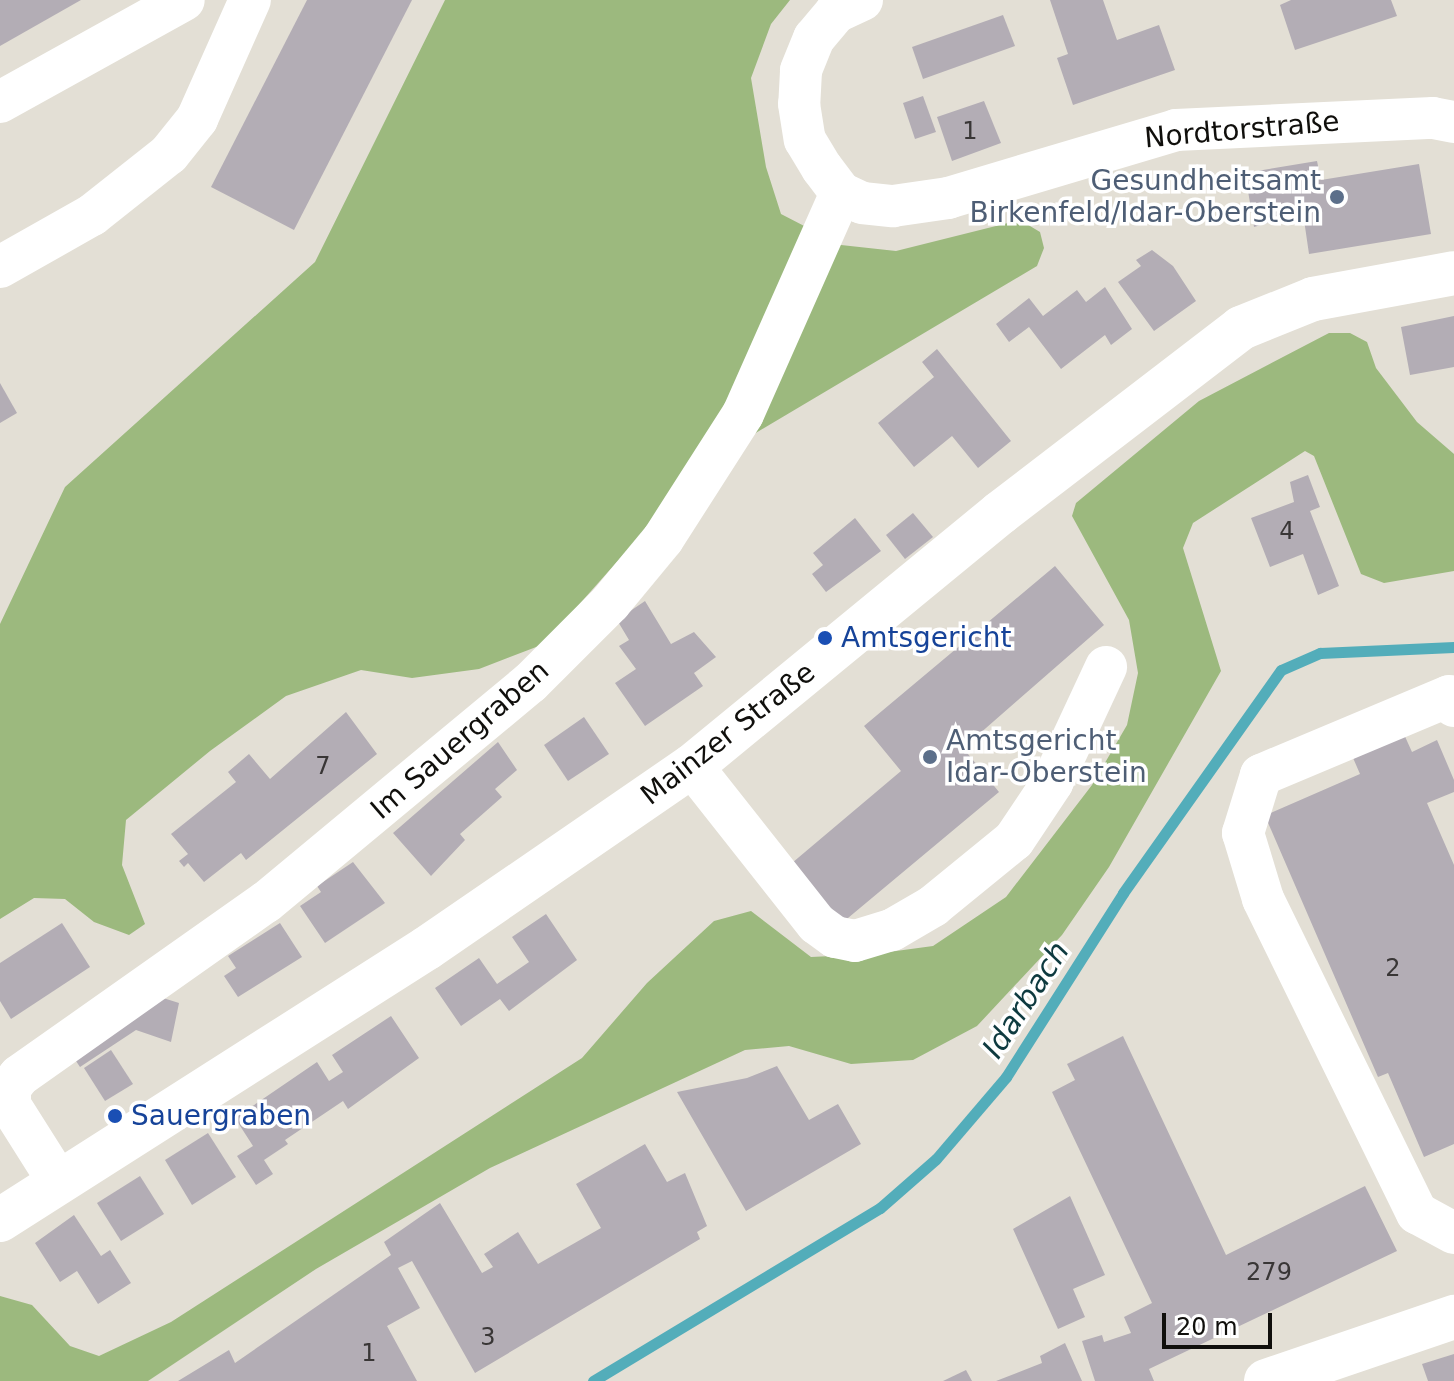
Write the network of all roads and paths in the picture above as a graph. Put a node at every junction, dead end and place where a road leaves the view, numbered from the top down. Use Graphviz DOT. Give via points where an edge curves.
graph roads {
  1 [pos="184,0"];
  2 [pos="250,0"];
  3 [pos="862,0"];
  4 [pos="0,102"];
  5 [pos="1454,122"];
  6 [pos="841,193"];
  7 [pos="0,267"];
  8 [pos="1454,273"];
  9 [pos="1106,667"];
  10 [pos="1454,706"];
  11 [pos="692,766"];
  12 [pos="58,1181"];
  13 [pos="0,1220"];
  14 [pos="1454,1233"];
  15 [pos="1454,1317"];
  16 [pos="1266,1381"];
  1 -- 4 [label="street"];
  2 -- 7 [label="street" via="197,119 169,154 92,215"];
  3 -- 6 [label="street" via="836,12 814,38 801,71 805,140"];
  5 -- 6 [label="street, Nordtorstraße" via="1433,118 1176,130 948,198 893,206 862,203"];
  6 -- 12 [label="street, Im Sauergraben" via="743,414 663,539 610,603 530,683 266,902 19,1076 10,1088 10,1105"];
  8 -- 11 [label="main road, Mainzer Straße" via="1313,299 1241,328 1000,513"];
  9 -- 11 [label="street" via="1052,783 1014,840 933,906 892,930 855,941 835,937 817,924"];
  10 -- 14 [label="street" via="1449,696 1261,775 1243,833 1263,899 1417,1213"];
  11 -- 12 [label="main road, Mainzer Straße" via="427,948"];
  12 -- 13 [label="main road, Mainzer Straße"];
  15 -- 16 [label="main road"];
}
